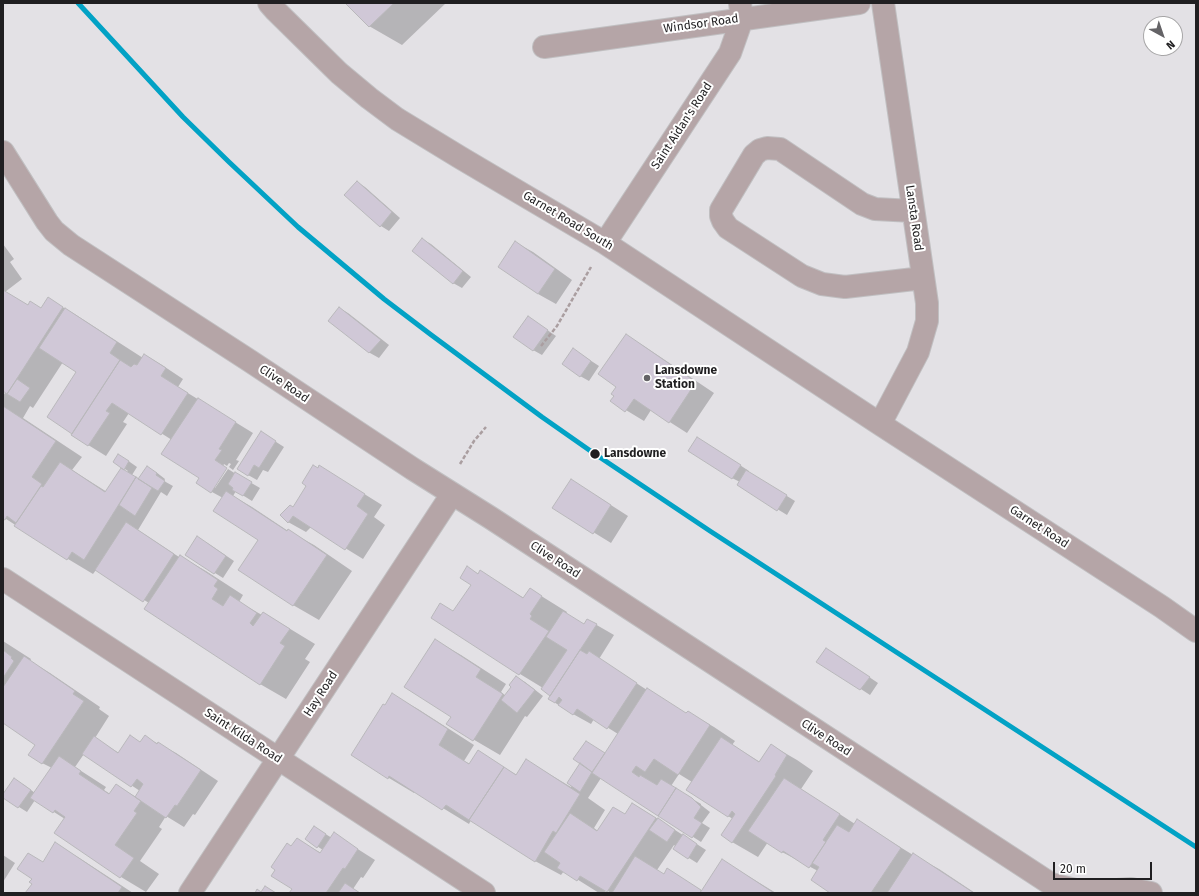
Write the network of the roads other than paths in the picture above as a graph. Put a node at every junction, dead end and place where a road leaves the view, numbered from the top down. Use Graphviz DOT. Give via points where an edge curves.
graph roads {
  1 [pos="270,3"];
  2 [pos="859,3"];
  3 [pos="883,3"];
  4 [pos="741,11"];
  5 [pos="544,47"];
  6 [pos="3,152"];
  7 [pos="913,211"];
  8 [pos="605,243"];
  9 [pos="923,278"];
  10 [pos="880,424"];
  11 [pos="452,494"];
  12 [pos="3,579"];
  13 [pos="1196,631"];
  14 [pos="279,758"];
  15 [pos="1103,892"];
  16 [pos="190,893"];
  17 [pos="484,893"];
  18 [pos="1152,893"];
  1 -- 8 [label="street, Garnet Road South" via="339,73 397,119"];
  2 -- 4 [label="street, Windsor Road"];
  3 -- 7 [label="street, Lansta Road"];
  4 -- 5 [label="street, Windsor Road"];
  4 -- 8 [label="street, Saint Aidan's Road" via="730,53"];
  6 -- 11 [label="street, Clive Road" via="46,222 62,238"];
  7 -- 9 [label="street, Lansta Road"];
  7 -- 9 [label="street" via="875,209 862,204 780,149 767,148 754,155 721,210 721,216 728,228 802,276 822,284 845,287"];
  8 -- 10 [label="street, Garnet Road South"];
  9 -- 10 [label="street, Lansta Road" via="927,303 924,333 918,352"];
  10 -- 13 [label="street, Garnet Road"];
  11 -- 14 [label="street, Hay Road"];
  11 -- 15 [label="street, Clive Road" via="1051,884 1075,890"];
  12 -- 14 [label="street, Saint Kilda Road"];
  14 -- 16 [label="street, Hay Road"];
  14 -- 17 [label="street, Saint Kilda Road"];
  15 -- 18 [label="street, Clive Road" via="1131,889"];
}
